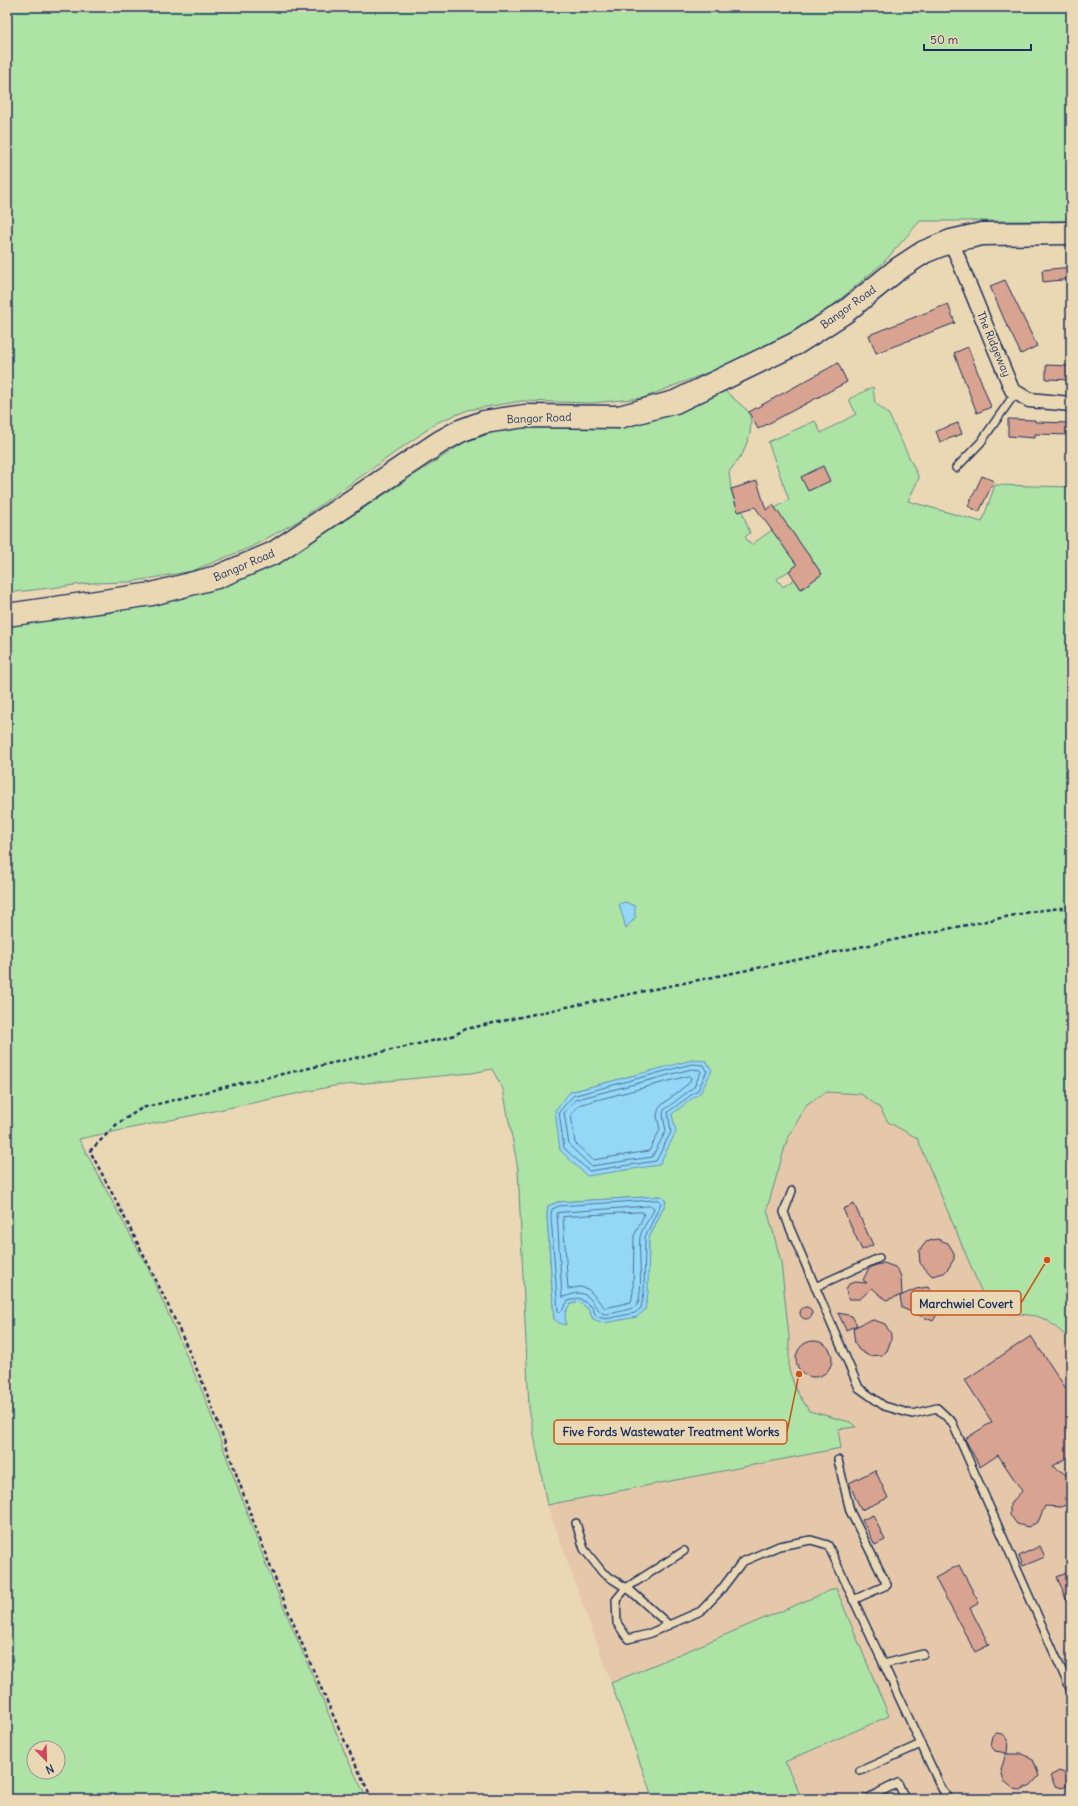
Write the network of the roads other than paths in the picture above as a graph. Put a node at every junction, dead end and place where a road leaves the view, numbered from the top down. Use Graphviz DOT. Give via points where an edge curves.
graph roads {
  1 [pos="1071,233"];
  2 [pos="951,241"];
  3 [pos="1016,392"];
  4 [pos="1071,404"];
  5 [pos="956,468"];
  6 [pos="7,615"];
  7 [pos="792,1191"];
  8 [pos="878,1258"];
  9 [pos="815,1287"];
  10 [pos="838,1460"];
  11 [pos="576,1523"];
  12 [pos="684,1550"];
  13 [pos="626,1588"];
  14 [pos="853,1600"];
  15 [pos="669,1625"];
  16 [pos="923,1654"];
  17 [pos="884,1664"];
  18 [pos="1071,1691"];
  19 [pos="921,1744"];
  20 [pos="860,1771"];
  21 [pos="1071,1798"];
  22 [pos="866,1799"];
  23 [pos="905,1799"];
  24 [pos="948,1799"];
  25 [pos="1068,1799"];
  1 -- 2 [label="main road, Bangor Road" via="982,234"];
  2 -- 3 [label="street, The Ridgeway" via="1012,390"];
  2 -- 6 [label="main road, Bangor Road" via="924,252 845,312 797,343 675,402 619,417 525,416 484,422 440,442 274,553 217,577 152,594"];
  3 -- 4 [label="street" via="1029,400"];
  3 -- 5 [label="lane" via="981,442"];
  7 -- 9 [label="lane" via="784,1212"];
  8 -- 9 [label="lane"];
  9 -- 18 [label="lane" via="859,1388 884,1406 912,1414 937,1408 952,1422"];
  10 -- 14 [label="lane" via="850,1511 887,1585"];
  11 -- 13 [label="lane" via="584,1549 602,1573"];
  12 -- 13 [label="lane"];
  13 -- 15 [label="lane"];
  13 -- 15 [label="lane" via="616,1600 617,1623 628,1639"];
  14 -- 15 [label="lane" via="828,1545 811,1540 780,1546 742,1562 720,1591 701,1610"];
  14 -- 17 [label="lane"];
  16 -- 17 [label="lane"];
  17 -- 19 [label="lane"];
  19 -- 20 [label="lane"];
  19 -- 24 [label="lane"];
  21 -- 25 [label="lane"];
  22 -- 23 [label="lane" via="898,1783"];
}
